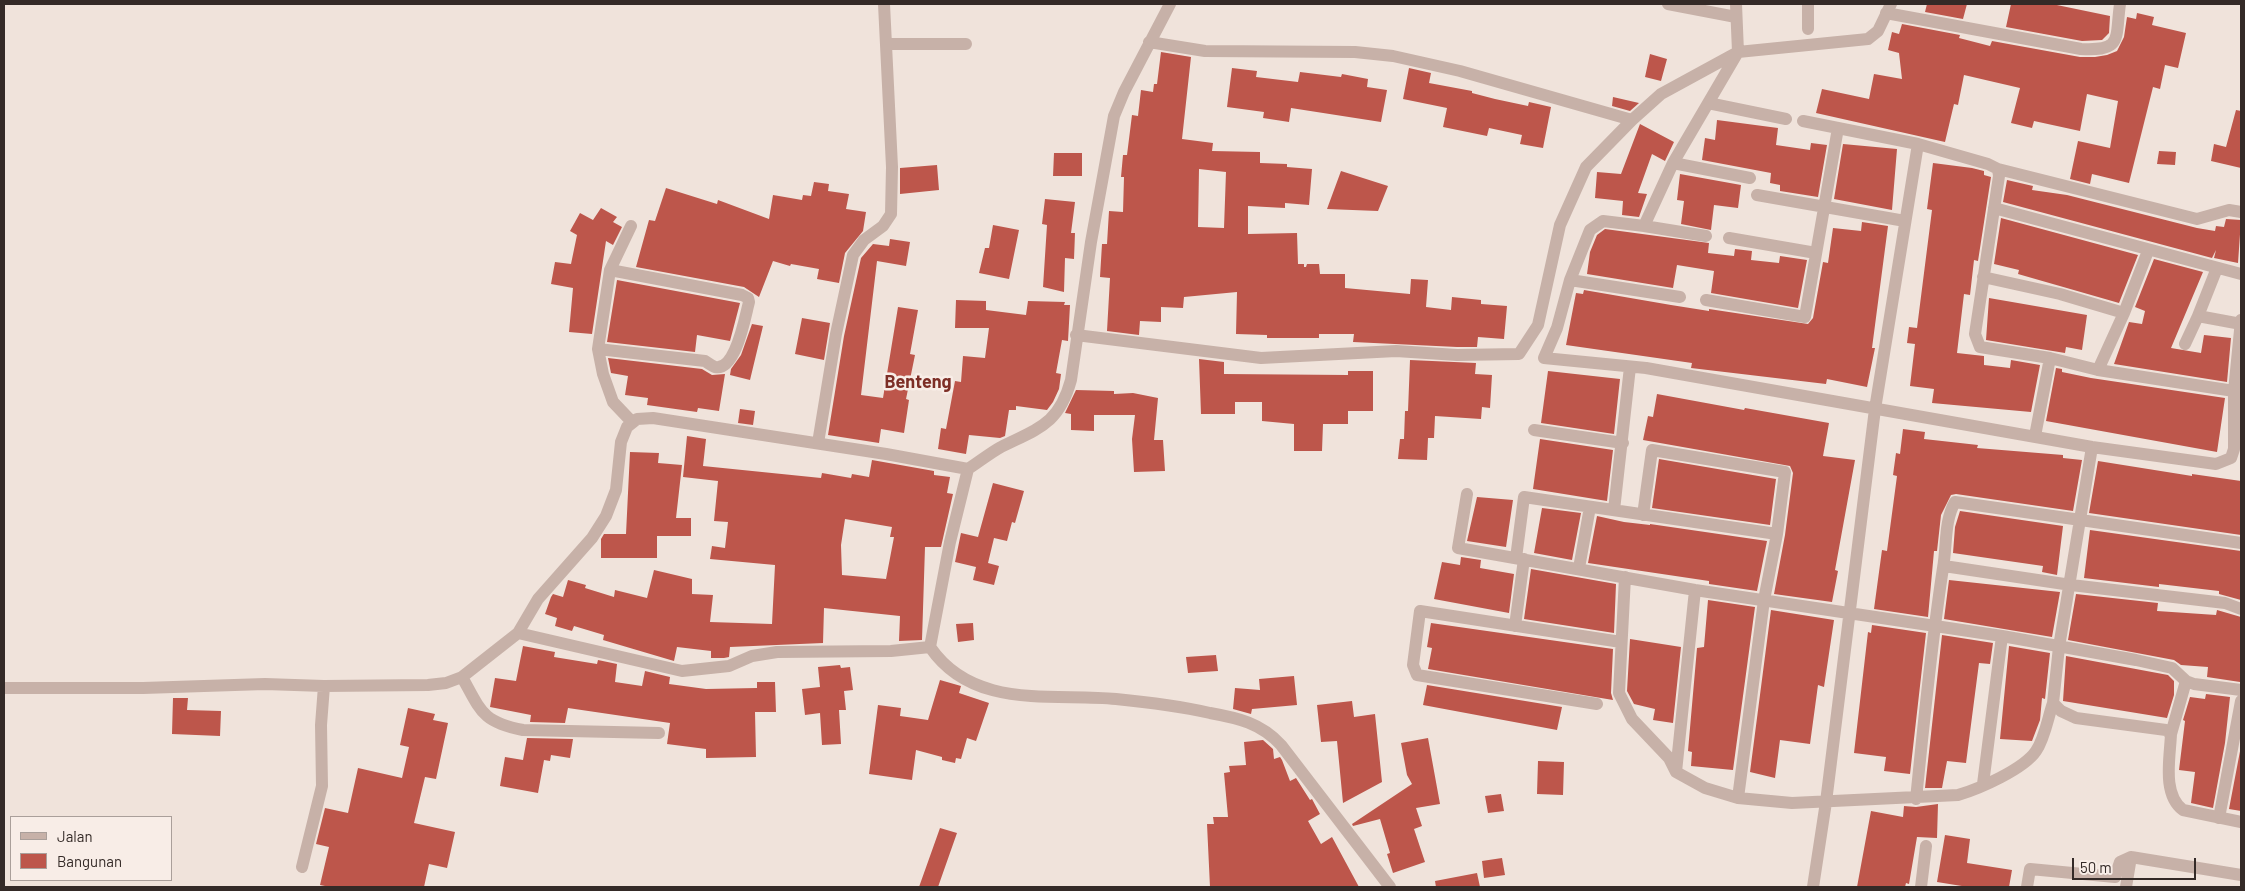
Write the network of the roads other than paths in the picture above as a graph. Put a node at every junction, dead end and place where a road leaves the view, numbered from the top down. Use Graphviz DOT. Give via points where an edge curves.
graph roads {
  1 [pos="884,4"];
  2 [pos="1170,4"];
  3 [pos="1668,4"];
  4 [pos="1808,4"];
  5 [pos="2120,4"];
  6 [pos="1889,8"];
  7 [pos="1736,10"];
  8 [pos="1808,29"];
  9 [pos="1149,42"];
  10 [pos="886,44"];
  11 [pos="966,44"];
  12 [pos="1738,52"];
  13 [pos="1708,103"];
  14 [pos="1786,119"];
  15 [pos="1632,120"];
  16 [pos="1803,121"];
  17 [pos="1838,128"];
  18 [pos="1918,144"];
  19 [pos="1673,163"];
  20 [pos="1998,169"];
  21 [pos="1750,178"];
  22 [pos="1757,195"];
  23 [pos="1824,207"];
  24 [pos="1994,208"];
  25 [pos="2241,212"];
  26 [pos="1905,221"];
  27 [pos="632,226"];
  28 [pos="1644,226"];
  29 [pos="1706,236"];
  30 [pos="1729,238"];
  31 [pos="2148,251"];
  32 [pos="1816,253"];
  33 [pos="2217,268"];
  34 [pos="610,270"];
  35 [pos="2241,274"];
  36 [pos="1982,278"];
  37 [pos="1570,280"];
  38 [pos="1680,297"];
  39 [pos="1706,300"];
  40 [pos="2124,313"];
  41 [pos="2198,316"];
  42 [pos="2241,320"];
  43 [pos="2241,324"];
  44 [pos="1076,335"];
  45 [pos="2185,344"];
  46 [pos="598,349"];
  47 [pos="2050,358"];
  48 [pos="1630,367"];
  49 [pos="2098,370"];
  50 [pos="2234,391"];
  51 [pos="1874,409"];
  52 [pos="632,422"];
  53 [pos="1534,430"];
  54 [pos="2035,436"];
  55 [pos="818,443"];
  56 [pos="1623,443"];
  57 [pos="2092,447"];
  58 [pos="968,469"];
  59 [pos="1467,494"];
  60 [pos="1590,507"];
  61 [pos="1614,510"];
  62 [pos="1643,515"];
  63 [pos="2079,519"];
  64 [pos="1777,534"];
  65 [pos="2241,542"];
  66 [pos="1520,558"];
  67 [pos="1944,566"];
  68 [pos="1579,568"];
  69 [pos="1624,577"];
  70 [pos="2071,585"];
  71 [pos="1695,590"];
  72 [pos="1764,600"];
  73 [pos="2241,609"];
  74 [pos="1849,613"];
  75 [pos="1516,626"];
  76 [pos="1933,627"];
  77 [pos="518,633"];
  78 [pos="2002,636"];
  79 [pos="1621,642"];
  80 [pos="930,647"];
  81 [pos="2059,647"];
  82 [pos="462,677"];
  83 [pos="2186,680"];
  84 [pos="324,686"];
  85 [pos="4,688"];
  86 [pos="2241,690"];
  87 [pos="2241,700"];
  88 [pos="2053,703"];
  89 [pos="1597,704"];
  90 [pos="659,733"];
  91 [pos="2171,734"];
  92 [pos="1676,772"];
  93 [pos="1983,784"];
  94 [pos="1738,798"];
  95 [pos="1916,799"];
  96 [pos="1826,802"];
  97 [pos="2219,818"];
  98 [pos="2241,822"];
  99 [pos="1926,846"];
  100 [pos="2131,857"];
  101 [pos="302,867"];
  102 [pos="2241,875"];
  103 [pos="1390,887"];
  104 [pos="1813,887"];
  105 [pos="1920,887"];
  106 [pos="2027,887"];
  107 [pos="2126,887"];
  1 -- 10 [label="street"];
  2 -- 9 [label="street"];
  3 -- 7 [label="street"];
  4 -- 8 [label="street"];
  5 -- 6 [label="street" via="2114,42 2109,48 2096,50"];
  6 -- 12 [label="street" via="1878,31 1868,39"];
  7 -- 12 [label="street"];
  9 -- 15 [label="street" via="1205,51 1354,52 1393,56 1460,71"];
  9 -- 44 [label="street" via="1114,116"];
  10 -- 11 [label="street"];
  10 -- 55 [label="street" via="891,214 853,255"];
  12 -- 13 [label="street"];
  12 -- 15 [label="street" via="1661,94"];
  13 -- 14 [label="street"];
  13 -- 19 [label="street"];
  15 -- 44 [label="street" via="1586,166 1560,225 1538,325 1519,354 1457,355 1396,351 1261,358"];
  16 -- 17 [label="street"];
  17 -- 18 [label="street"];
  17 -- 23 [label="street"];
  18 -- 20 [label="street"];
  18 -- 26 [label="street"];
  19 -- 21 [label="street"];
  19 -- 28 [label="street"];
  20 -- 24 [label="street"];
  20 -- 25 [label="street" via="2197,219 2229,210"];
  22 -- 23 [label="street"];
  23 -- 26 [label="street"];
  23 -- 32 [label="street"];
  24 -- 31 [label="street"];
  24 -- 36 [label="street"];
  26 -- 51 [label="street"];
  27 -- 34 [label="street"];
  28 -- 29 [label="street"];
  28 -- 37 [label="street" via="1610,221 1598,223 1590,230"];
  30 -- 32 [label="street"];
  31 -- 33 [label="street"];
  31 -- 40 [label="street"];
  32 -- 39 [label="street" via="1805,317"];
  33 -- 35 [label="street"];
  33 -- 41 [label="street"];
  34 -- 46 [label="street"];
  34 -- 46 [label="street" via="742,295 749,302 733,357 722,366 715,367 705,361"];
  36 -- 40 [label="street" via="2060,294"];
  36 -- 47 [label="street" via="1975,334 1980,347"];
  37 -- 38 [label="street"];
  37 -- 48 [label="street" via="1557,328 1544,358"];
  40 -- 49 [label="street"];
  41 -- 43 [label="street"];
  41 -- 45 [label="street"];
  42 -- 43 [label="street"];
  43 -- 50 [label="street"];
  44 -- 58 [label="street" via="1072,380 1066,400 1055,415 1040,429 999,448"];
  46 -- 52 [label="street" via="612,402"];
  47 -- 49 [label="street"];
  47 -- 54 [label="street"];
  48 -- 51 [label="street"];
  48 -- 56 [label="street"];
  49 -- 50 [label="street"];
  50 -- 57 [label="street" via="2234,449 2231,458 2224,463"];
  51 -- 54 [label="street"];
  51 -- 74 [label="street"];
  52 -- 55 [label="street" via="653,418"];
  52 -- 77 [label="street" via="621,442 616,490 606,516 592,538 538,599"];
  53 -- 56 [label="street"];
  54 -- 57 [label="street"];
  55 -- 58 [label="street"];
  56 -- 61 [label="street"];
  57 -- 63 [label="street"];
  58 -- 80 [label="street"];
  59 -- 66 [label="street" via="1458,548"];
  60 -- 61 [label="street"];
  60 -- 66 [label="street" via="1524,497"];
  60 -- 68 [label="street"];
  61 -- 62 [label="street"];
  62 -- 64 [label="street"];
  62 -- 64 [label="street" via="1652,450 1785,472"];
  63 -- 65 [label="street"];
  63 -- 67 [label="street" via="1956,502 1949,512"];
  63 -- 70 [label="street"];
  64 -- 72 [label="street"];
  66 -- 68 [label="street"];
  66 -- 75 [label="street"];
  67 -- 70 [label="street"];
  67 -- 76 [label="street"];
  68 -- 69 [label="street"];
  69 -- 71 [label="street"];
  69 -- 79 [label="street"];
  70 -- 73 [label="street" via="2225,603"];
  70 -- 81 [label="street"];
  71 -- 72 [label="street"];
  71 -- 92 [label="street"];
  72 -- 74 [label="street"];
  72 -- 94 [label="street"];
  74 -- 76 [label="street"];
  74 -- 96 [label="street"];
  75 -- 79 [label="street"];
  75 -- 89 [label="street" via="1420,610 1413,665 1417,675"];
  76 -- 78 [label="street"];
  76 -- 95 [label="street"];
  77 -- 80 [label="street" via="682,670 729,666 752,656 777,652 891,651"];
  77 -- 82 [label="street"];
  78 -- 81 [label="street"];
  78 -- 93 [label="street"];
  79 -- 92 [label="street" via="1619,693 1632,719 1668,758"];
  80 -- 103 [label="street" via="940,662 966,680 1003,693 1115,699 1201,711 1260,726 1281,744"];
  81 -- 83 [label="street" via="2160,664 2172,668"];
  81 -- 88 [label="street"];
  82 -- 84 [label="street" via="428,685"];
  82 -- 90 [label="street" via="483,714 506,726 523,730"];
  83 -- 86 [label="street" via="2194,684"];
  83 -- 91 [label="street"];
  84 -- 85 [label="street"];
  84 -- 101 [label="street" via="322,786"];
  87 -- 97 [label="street"];
  88 -- 91 [label="street" via="2061,712 2076,718 2159,728"];
  88 -- 93 [label="street" via="2036,750 2024,764"];
  91 -- 97 [label="street" via="2170,788 2173,799 2183,810"];
  92 -- 94 [label="street" via="1705,788"];
  93 -- 95 [label="street" via="1958,795"];
  94 -- 96 [label="street" via="1792,803"];
  95 -- 96 [label="street"];
  96 -- 104 [label="street"];
  97 -- 98 [label="street"];
  99 -- 105 [label="street"];
  100 -- 102 [label="street"];
  100 -- 106 [label="street" via="2120,862 2115,877 2030,869"];
  100 -- 107 [label="street"];
}
